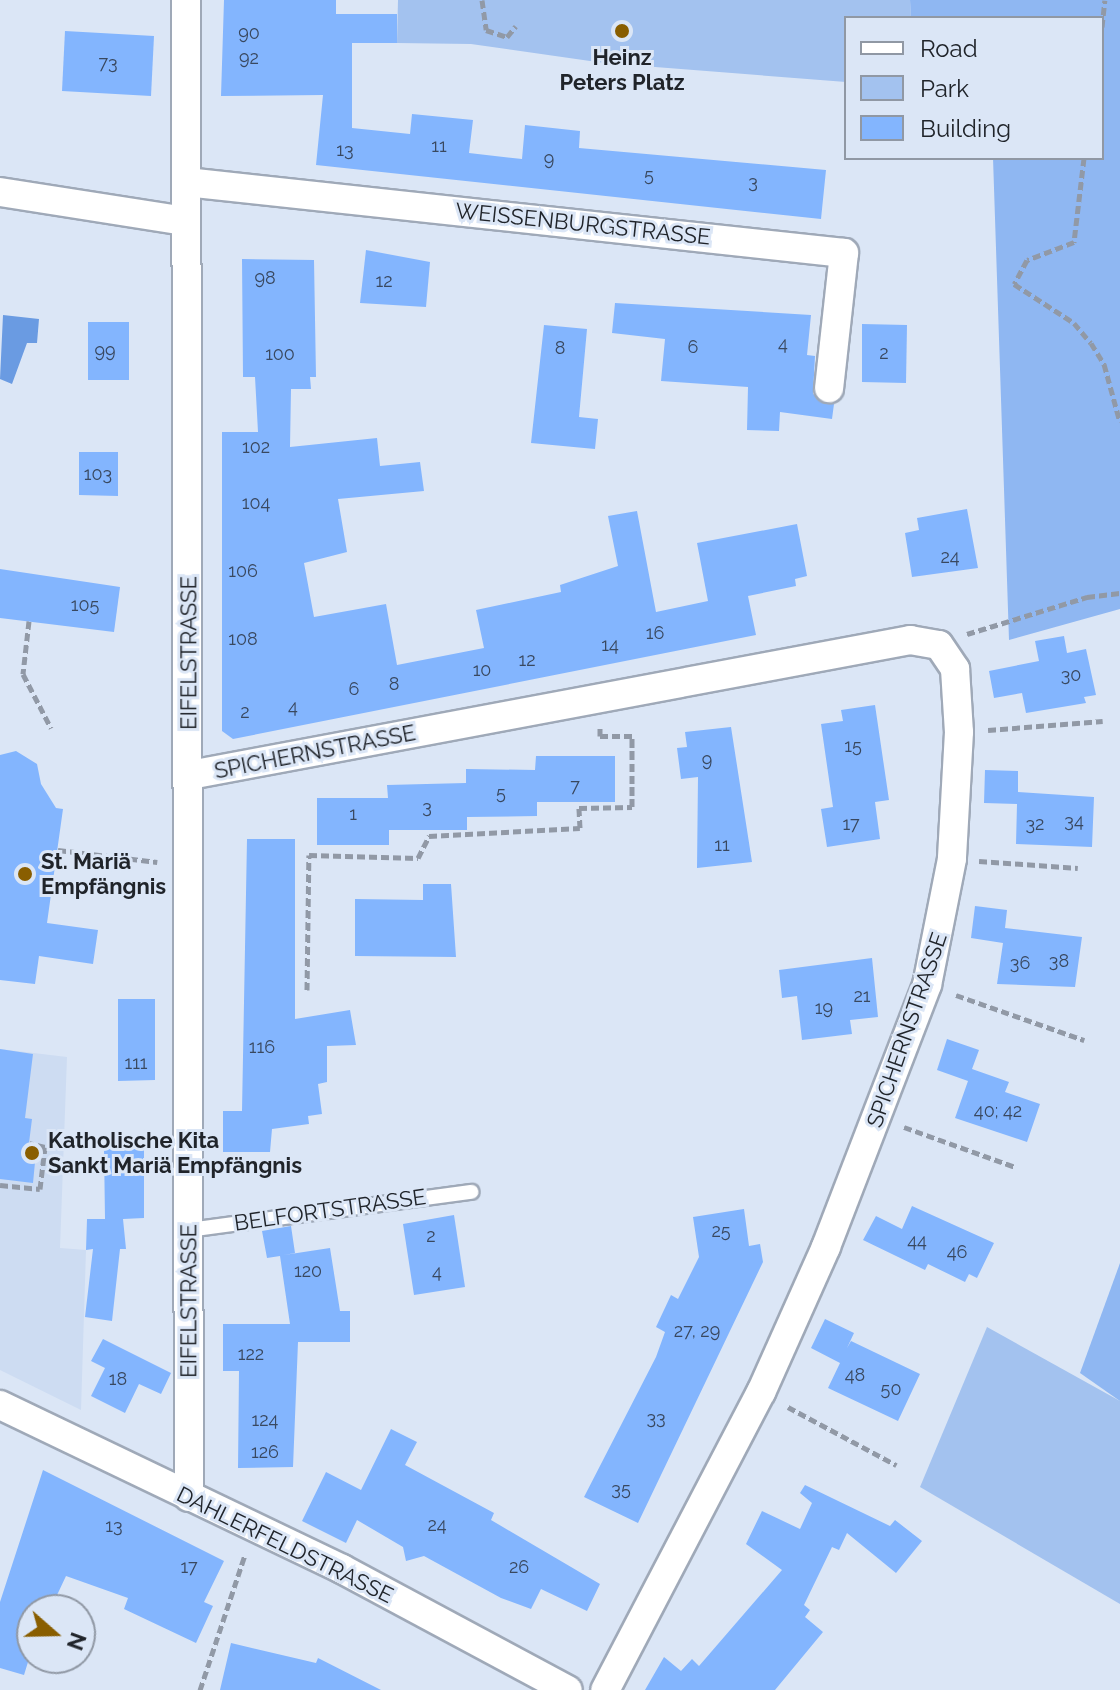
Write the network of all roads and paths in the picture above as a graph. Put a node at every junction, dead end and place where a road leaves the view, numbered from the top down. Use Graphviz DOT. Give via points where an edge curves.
graph roads {
  1 [pos="186,0"];
  2 [pos="482,0"];
  3 [pos="516,26"];
  4 [pos="1084,160"];
  5 [pos="186,182"];
  6 [pos="0,192"];
  7 [pos="186,221"];
  8 [pos="829,388"];
  9 [pos="1120,422"];
  10 [pos="1120,593"];
  11 [pos="29,621"];
  12 [pos="939,645"];
  13 [pos="598,698"];
  14 [pos="1103,721"];
  15 [pos="51,728"];
  16 [pos="959,732"];
  17 [pos="190,775"];
  18 [pos="58,850"];
  19 [pos="952,859"];
  20 [pos="190,866"];
  21 [pos="1078,868"];
  22 [pos="927,985"];
  23 [pos="307,990"];
  24 [pos="1084,1040"];
  25 [pos="877,1117"];
  26 [pos="29,1143"];
  27 [pos="1015,1167"];
  28 [pos="0,1185"];
  29 [pos="471,1192"];
  30 [pos="189,1230"];
  31 [pos="761,1392"];
  32 [pos="0,1405"];
  33 [pos="896,1465"];
  34 [pos="189,1497"];
  35 [pos="257,1529"];
  36 [pos="200,1690"];
  37 [pos="568,1690"];
  38 [pos="605,1690"];
  1 -- 5 [label="street, EIFELSTRASSE"];
  2 -- 3 [label="path" via="486,30 507,37"];
  4 -- 9 [label="path" via="1074,242 1027,260 1014,284 1074,323 1091,343 1104,364"];
  5 -- 7 [label="street, EIFELSTRASSE"];
  5 -- 8 [label="street, WEISSENBURGSTRASSE" via="844,253"];
  6 -- 7 [label="street"];
  7 -- 17 [label="street, EIFELSTRASSE"];
  10 -- 12 [label="path" via="1087,597"];
  11 -- 15 [label="path" via="23,674"];
  12 -- 13 [label="street, SPICHERNSTRASSE" via="910,640"];
  12 -- 16 [label="street, SPICHERNSTRASSE" via="955,669"];
  13 -- 17 [label="street, SPICHERNSTRASSE"];
  13 -- 23 [label="path" via="600,736 632,736 632,807 579,808 580,828 429,836 418,858 309,855"];
  14 -- 16 [label="path"];
  16 -- 19 [label="street, SPICHERNSTRASSE"];
  17 -- 20 [label="street, EIFELSTRASSE"];
  18 -- 20 [label="path"];
  19 -- 21 [label="path"];
  19 -- 22 [label="street, SPICHERNSTRASSE"];
  20 -- 30 [label="street, EIFELSTRASSE"];
  22 -- 24 [label="path"];
  22 -- 25 [label="street, SPICHERNSTRASSE"];
  25 -- 27 [label="path"];
  25 -- 31 [label="street, SPICHERNSTRASSE"];
  26 -- 28 [label="path" via="45,1147 40,1189"];
  29 -- 30 [label="lane, BELFORTSTRASSE"];
  30 -- 34 [label="street, EIFELSTRASSE"];
  31 -- 33 [label="path"];
  31 -- 38 [label="street, SPICHERNSTRASSE"];
  32 -- 34 [label="street, DAHLERFELDSTRASSE"];
  34 -- 35 [label="street, DAHLERFELDSTRASSE"];
  35 -- 36 [label="path"];
  35 -- 37 [label="street, DAHLERFELDSTRASSE"];
}
